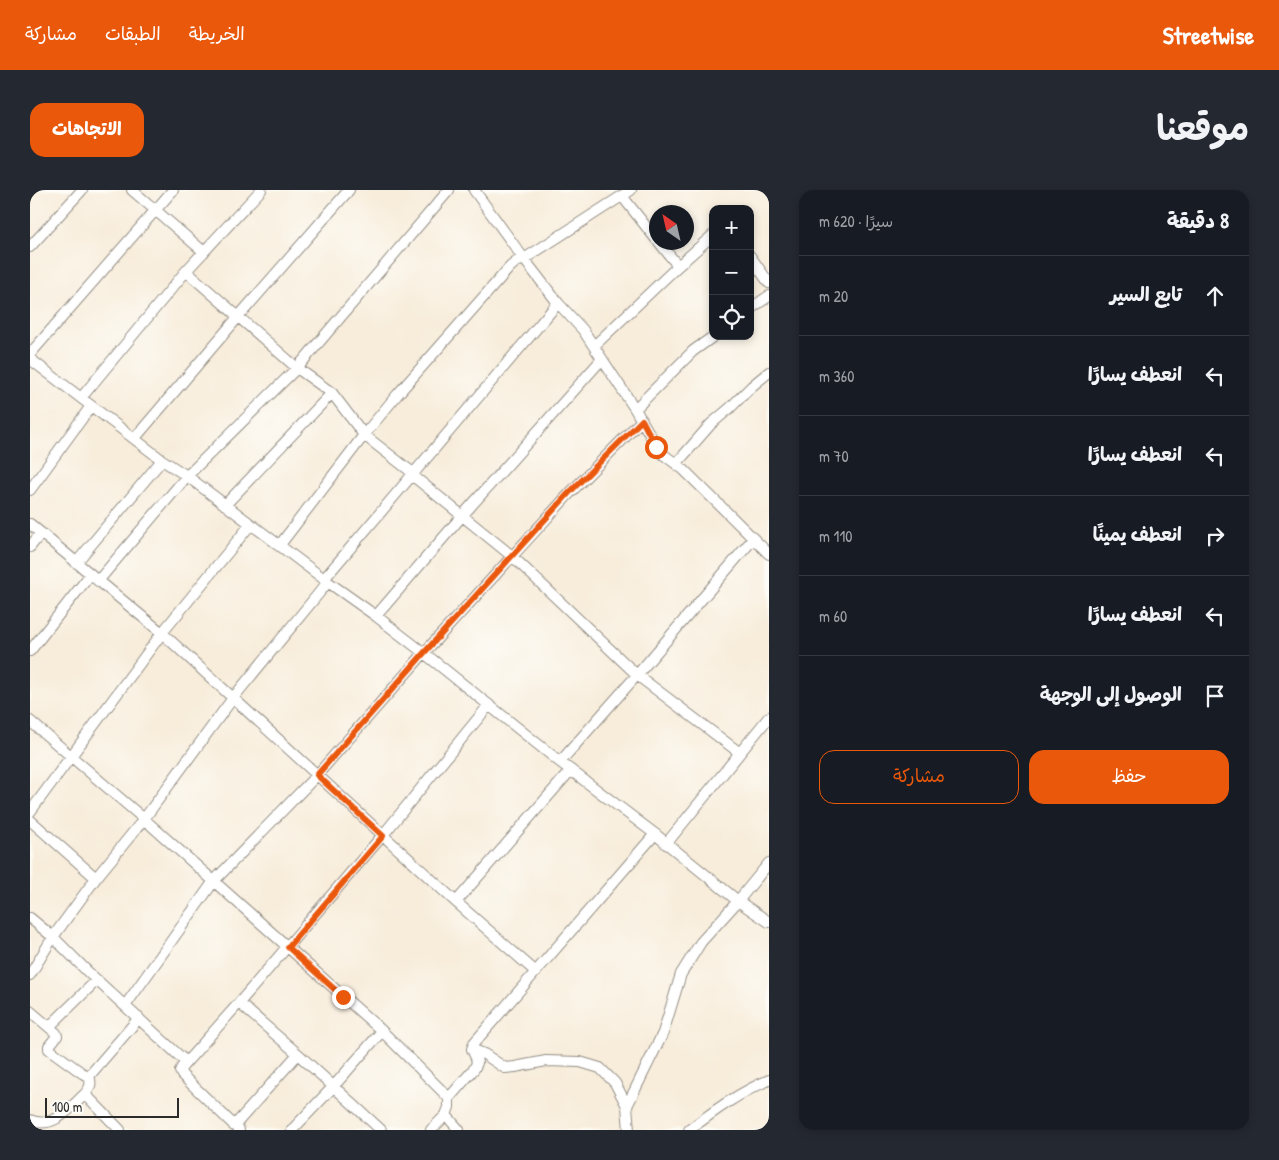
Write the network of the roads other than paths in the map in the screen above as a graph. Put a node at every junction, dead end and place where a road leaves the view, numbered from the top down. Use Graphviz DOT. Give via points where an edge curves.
graph roads {
  1 [pos="82,190"];
  2 [pos="132,190"];
  3 [pos="173,190"];
  4 [pos="261,190"];
  5 [pos="349,190"];
  6 [pos="450,190"];
  7 [pos="474,190"];
  8 [pos="631,190"];
  9 [pos="622,196"];
  10 [pos="155,210"];
  11 [pos="649,230"];
  12 [pos="709,239"];
  13 [pos="30,247"];
  14 [pos="666,250"];
  15 [pos="204,252"];
  16 [pos="524,259"];
  17 [pos="754,262"];
  18 [pos="678,266"];
  19 [pos="186,271"];
  20 [pos="769,283"];
  21 [pos="769,296"];
  22 [pos="558,303"];
  23 [pos="754,306"];
  24 [pos="238,316"];
  25 [pos="709,340"];
  26 [pos="594,346"];
  27 [pos="30,354"];
  28 [pos="602,358"];
  29 [pos="30,359"];
  30 [pos="297,368"];
  31 [pos="769,372"];
  32 [pos="332,394"];
  33 [pos="81,398"];
  34 [pos="91,406"];
  35 [pos="635,408"];
  36 [pos="642,420"];
  37 [pos="364,435"];
  38 [pos="135,438"];
  39 [pos="162,460"];
  40 [pos="676,464"];
  41 [pos="413,474"];
  42 [pos="187,476"];
  43 [pos="30,490"];
  44 [pos="225,504"];
  45 [pos="462,516"];
  46 [pos="30,524"];
  47 [pos="251,524"];
  48 [pos="41,533"];
  49 [pos="753,539"];
  50 [pos="279,546"];
  51 [pos="30,547"];
  52 [pos="769,554"];
  53 [pos="512,556"];
  54 [pos="76,563"];
  55 [pos="94,578"];
  56 [pos="326,580"];
  57 [pos="376,616"];
  58 [pos="162,633"];
  59 [pos="30,651"];
  60 [pos="424,653"];
  61 [pos="637,675"];
  62 [pos="233,698"];
  63 [pos="489,704"];
  64 [pos="769,717"];
  65 [pos="30,721"];
  66 [pos="740,753"];
  67 [pos="72,756"];
  68 [pos="560,762"];
  69 [pos="570,770"];
  70 [pos="317,775"];
  71 [pos="30,812"];
  72 [pos="144,819"];
  73 [pos="30,820"];
  74 [pos="655,834"];
  75 [pos="383,836"];
  76 [pos="666,844"];
  77 [pos="769,863"];
  78 [pos="96,878"];
  79 [pos="214,881"];
  80 [pos="738,901"];
  81 [pos="456,902"];
  82 [pos="30,918"];
  83 [pos="769,922"];
  84 [pos="53,938"];
  85 [pos="288,947"];
  86 [pos="536,972"];
  87 [pos="30,975"];
  88 [pos="97,980"];
  89 [pos="239,1003"];
  90 [pos="125,1006"];
  91 [pos="30,1011"];
  92 [pos="139,1018"];
  93 [pos="48,1026"];
  94 [pos="382,1031"];
  95 [pos="472,1049"];
  96 [pos="298,1054"];
  97 [pos="186,1062"];
  98 [pos="89,1076"];
  99 [pos="769,1080"];
  100 [pos="333,1087"];
  101 [pos="85,1094"];
  102 [pos="449,1098"];
  103 [pos="627,1106"];
  104 [pos="446,1115"];
  105 [pos="30,1120"];
  106 [pos="237,1128"];
  107 [pos="697,1128"];
  108 [pos="120,1130"];
  109 [pos="292,1130"];
  110 [pos="381,1130"];
  111 [pos="431,1130"];
  112 [pos="460,1130"];
  113 [pos="629,1130"];
  1 -- 13 [label="street"];
  2 -- 10 [label="street"];
  3 -- 10 [label="street"];
  4 -- 15 [label="street"];
  5 -- 24 [label="street"];
  6 -- 30 [label="street"];
  7 -- 16 [label="street"];
  8 -- 9 [label="street"];
  9 -- 11 [label="street"];
  9 -- 16 [label="street"];
  10 -- 15 [label="street"];
  10 -- 27 [label="street"];
  12 -- 18 [label="street"];
  14 -- 18 [label="street"];
  15 -- 19 [label="street"];
  16 -- 22 [label="street"];
  16 -- 37 [label="street" via="510,267"];
  17 -- 20 [label="street"];
  18 -- 26 [label="street"];
  19 -- 24 [label="street"];
  19 -- 33 [label="street"];
  21 -- 23 [label="street"];
  22 -- 26 [label="street"];
  22 -- 41 [label="street"];
  24 -- 30 [label="street"];
  24 -- 38 [label="street"];
  25 -- 35 [label="street"];
  26 -- 28 [label="street"];
  28 -- 35 [label="street"];
  28 -- 45 [label="street"];
  29 -- 33 [label="street"];
  30 -- 32 [label="street"];
  30 -- 42 [label="street"];
  31 -- 40 [label="street" via="711,424"];
  32 -- 37 [label="street"];
  32 -- 44 [label="street"];
  33 -- 34 [label="street"];
  34 -- 38 [label="street"];
  34 -- 43 [label="street"];
  35 -- 36 [label="street"];
  36 -- 40 [label="street" via="660,452"];
  36 -- 53 [label="street"];
  37 -- 41 [label="street"];
  37 -- 50 [label="street"];
  38 -- 39 [label="street"];
  39 -- 42 [label="street"];
  39 -- 54 [label="street"];
  40 -- 49 [label="street"];
  41 -- 45 [label="street"];
  41 -- 56 [label="street"];
  42 -- 44 [label="street"];
  42 -- 55 [label="street"];
  44 -- 47 [label="street"];
  45 -- 53 [label="street"];
  45 -- 57 [label="street"];
  46 -- 48 [label="street"];
  47 -- 50 [label="street"];
  47 -- 58 [label="street"];
  48 -- 51 [label="street"];
  48 -- 54 [label="street"];
  49 -- 52 [label="street"];
  49 -- 61 [label="street"];
  50 -- 56 [label="street"];
  53 -- 60 [label="street"];
  53 -- 61 [label="street"];
  54 -- 55 [label="street"];
  55 -- 58 [label="street"];
  55 -- 59 [label="street"];
  56 -- 57 [label="street"];
  56 -- 62 [label="street"];
  57 -- 60 [label="street"];
  58 -- 62 [label="street"];
  58 -- 67 [label="street"];
  60 -- 63 [label="street"];
  60 -- 70 [label="street"];
  61 -- 66 [label="street"];
  61 -- 68 [label="street"];
  62 -- 70 [label="street"];
  62 -- 72 [label="street"];
  63 -- 68 [label="street"];
  63 -- 75 [label="street"];
  64 -- 66 [label="street"];
  65 -- 67 [label="street"];
  66 -- 76 [label="street"];
  67 -- 71 [label="street"];
  67 -- 72 [label="street"];
  68 -- 69 [label="street"];
  69 -- 74 [label="street"];
  69 -- 81 [label="street"];
  70 -- 75 [label="street"];
  70 -- 79 [label="street"];
  72 -- 78 [label="street"];
  72 -- 79 [label="street"];
  73 -- 78 [label="street"];
  74 -- 76 [label="street"];
  74 -- 86 [label="street"];
  75 -- 81 [label="street"];
  75 -- 85 [label="street"];
  76 -- 80 [label="street"];
  77 -- 80 [label="street"];
  78 -- 84 [label="street"];
  79 -- 85 [label="street"];
  79 -- 90 [label="street"];
  80 -- 83 [label="street"];
  80 -- 103 [label="street" via="701,942 681,974 663,1033"];
  81 -- 86 [label="street"];
  82 -- 84 [label="street"];
  84 -- 87 [label="street"];
  84 -- 88 [label="street"];
  85 -- 89 [label="street"];
  85 -- 94 [label="street"];
  86 -- 95 [label="street"];
  88 -- 90 [label="street"];
  88 -- 93 [label="street"];
  89 -- 96 [label="street"];
  89 -- 97 [label="street"];
  90 -- 92 [label="street"];
  91 -- 93 [label="street"];
  92 -- 97 [label="street"];
  92 -- 98 [label="street"];
  93 -- 98 [label="street" via="57,1036 49,1049"];
  94 -- 100 [label="street"];
  94 -- 102 [label="street"];
  95 -- 102 [label="street" via="478,1063"];
  95 -- 103 [label="street" via="505,1068 546,1061 580,1062 600,1068 615,1083"];
  96 -- 100 [label="street"];
  96 -- 106 [label="street"];
  97 -- 106 [label="street" via="180,1071 182,1075"];
  98 -- 101 [label="street" via="90,1087"];
  99 -- 107 [label="street" via="724,1104"];
  100 -- 109 [label="street"];
  100 -- 110 [label="street"];
  101 -- 105 [label="street" via="58,1119 43,1124"];
  101 -- 108 [label="street"];
  102 -- 104 [label="street"];
  103 -- 113 [label="street"];
  104 -- 111 [label="street"];
  104 -- 112 [label="street"];
}
